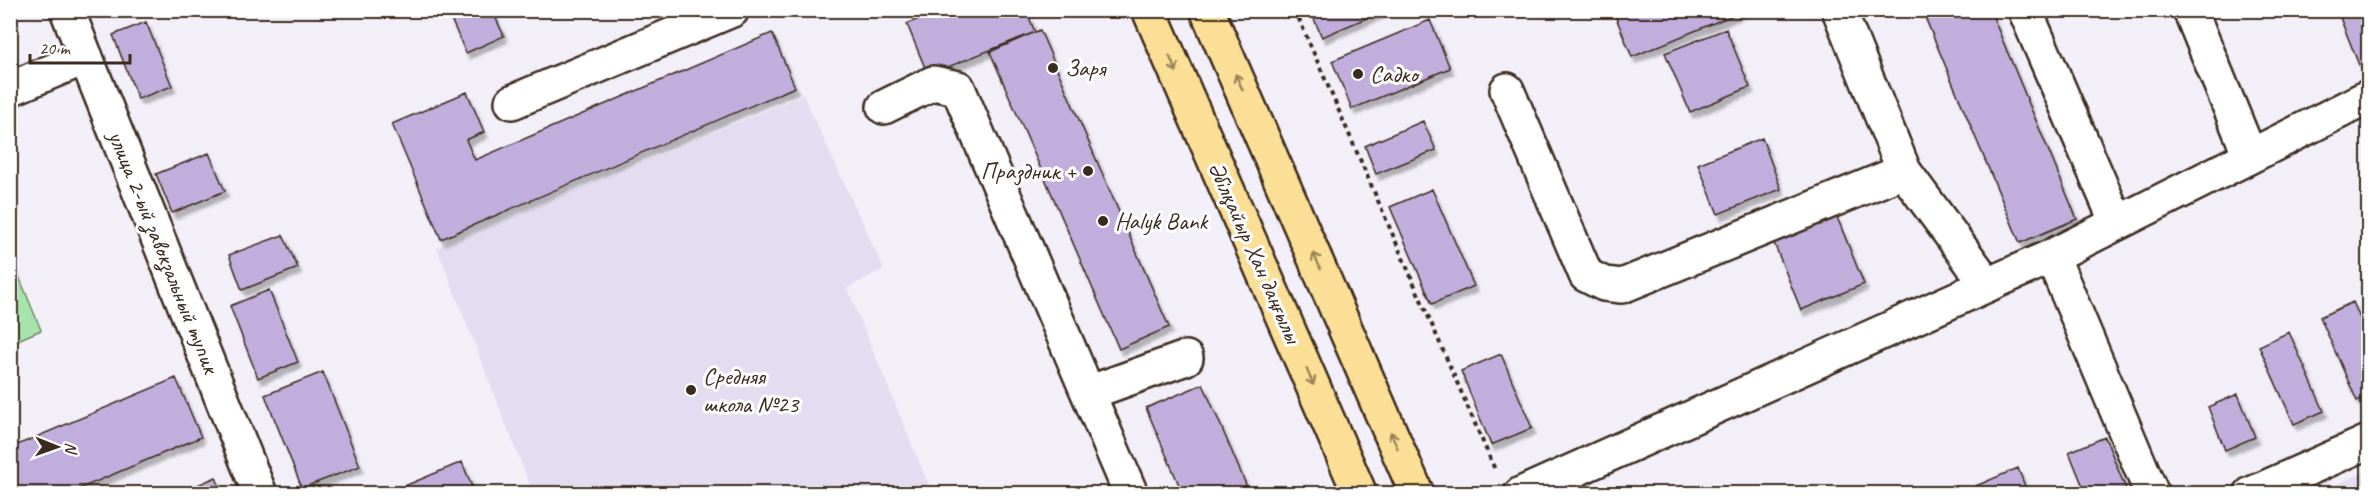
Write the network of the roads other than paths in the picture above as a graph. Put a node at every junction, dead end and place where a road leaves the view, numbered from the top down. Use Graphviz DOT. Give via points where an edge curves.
graph roads {
  1 [pos="67,10"];
  2 [pos="732,10"];
  3 [pos="1149,10"];
  4 [pos="1207,10"];
  5 [pos="1839,10"];
  6 [pos="2025,10"];
  7 [pos="2190,10"];
  8 [pos="86,57"];
  9 [pos="10,89"];
  10 [pos="1506,90"];
  11 [pos="2368,97"];
  12 [pos="512,102"];
  13 [pos="884,107"];
  14 [pos="2250,156"];
  15 [pos="1904,171"];
  16 [pos="2117,223"];
  17 [pos="2052,256"];
  18 [pos="1987,284"];
  19 [pos="1186,358"];
  20 [pos="1088,393"];
  21 [pos="2368,442"];
  22 [pos="1510,488"];
  23 [pos="260,494"];
  24 [pos="1131,494"];
  25 [pos="1360,494"];
  26 [pos="1418,494"];
  27 [pos="2152,494"];
  28 [pos="2251,494"];
  1 -- 8 [label="street, улица 2-ый завокзальный тупик"];
  2 -- 12 [label="street"];
  3 -- 25 [label="main road, Әбілқайыр Хан даңғылы, one-way"];
  26 -- 4 [label="main road, one-way"];
  5 -- 15 [label="street"];
  6 -- 16 [label="street"];
  7 -- 14 [label="street"];
  8 -- 9 [label="street"];
  8 -- 23 [label="street, улица 2-ый завокзальный тупик"];
  10 -- 15 [label="street" via="1586,275 1604,284 1622,286"];
  11 -- 14 [label="street"];
  13 -- 20 [label="street" via="933,83 957,88"];
  14 -- 16 [label="street"];
  15 -- 18 [label="street"];
  16 -- 17 [label="street"];
  17 -- 18 [label="street"];
  17 -- 27 [label="street"];
  18 -- 22 [label="street"];
  19 -- 20 [label="street"];
  20 -- 24 [label="street"];
  21 -- 28 [label="street"];
}
